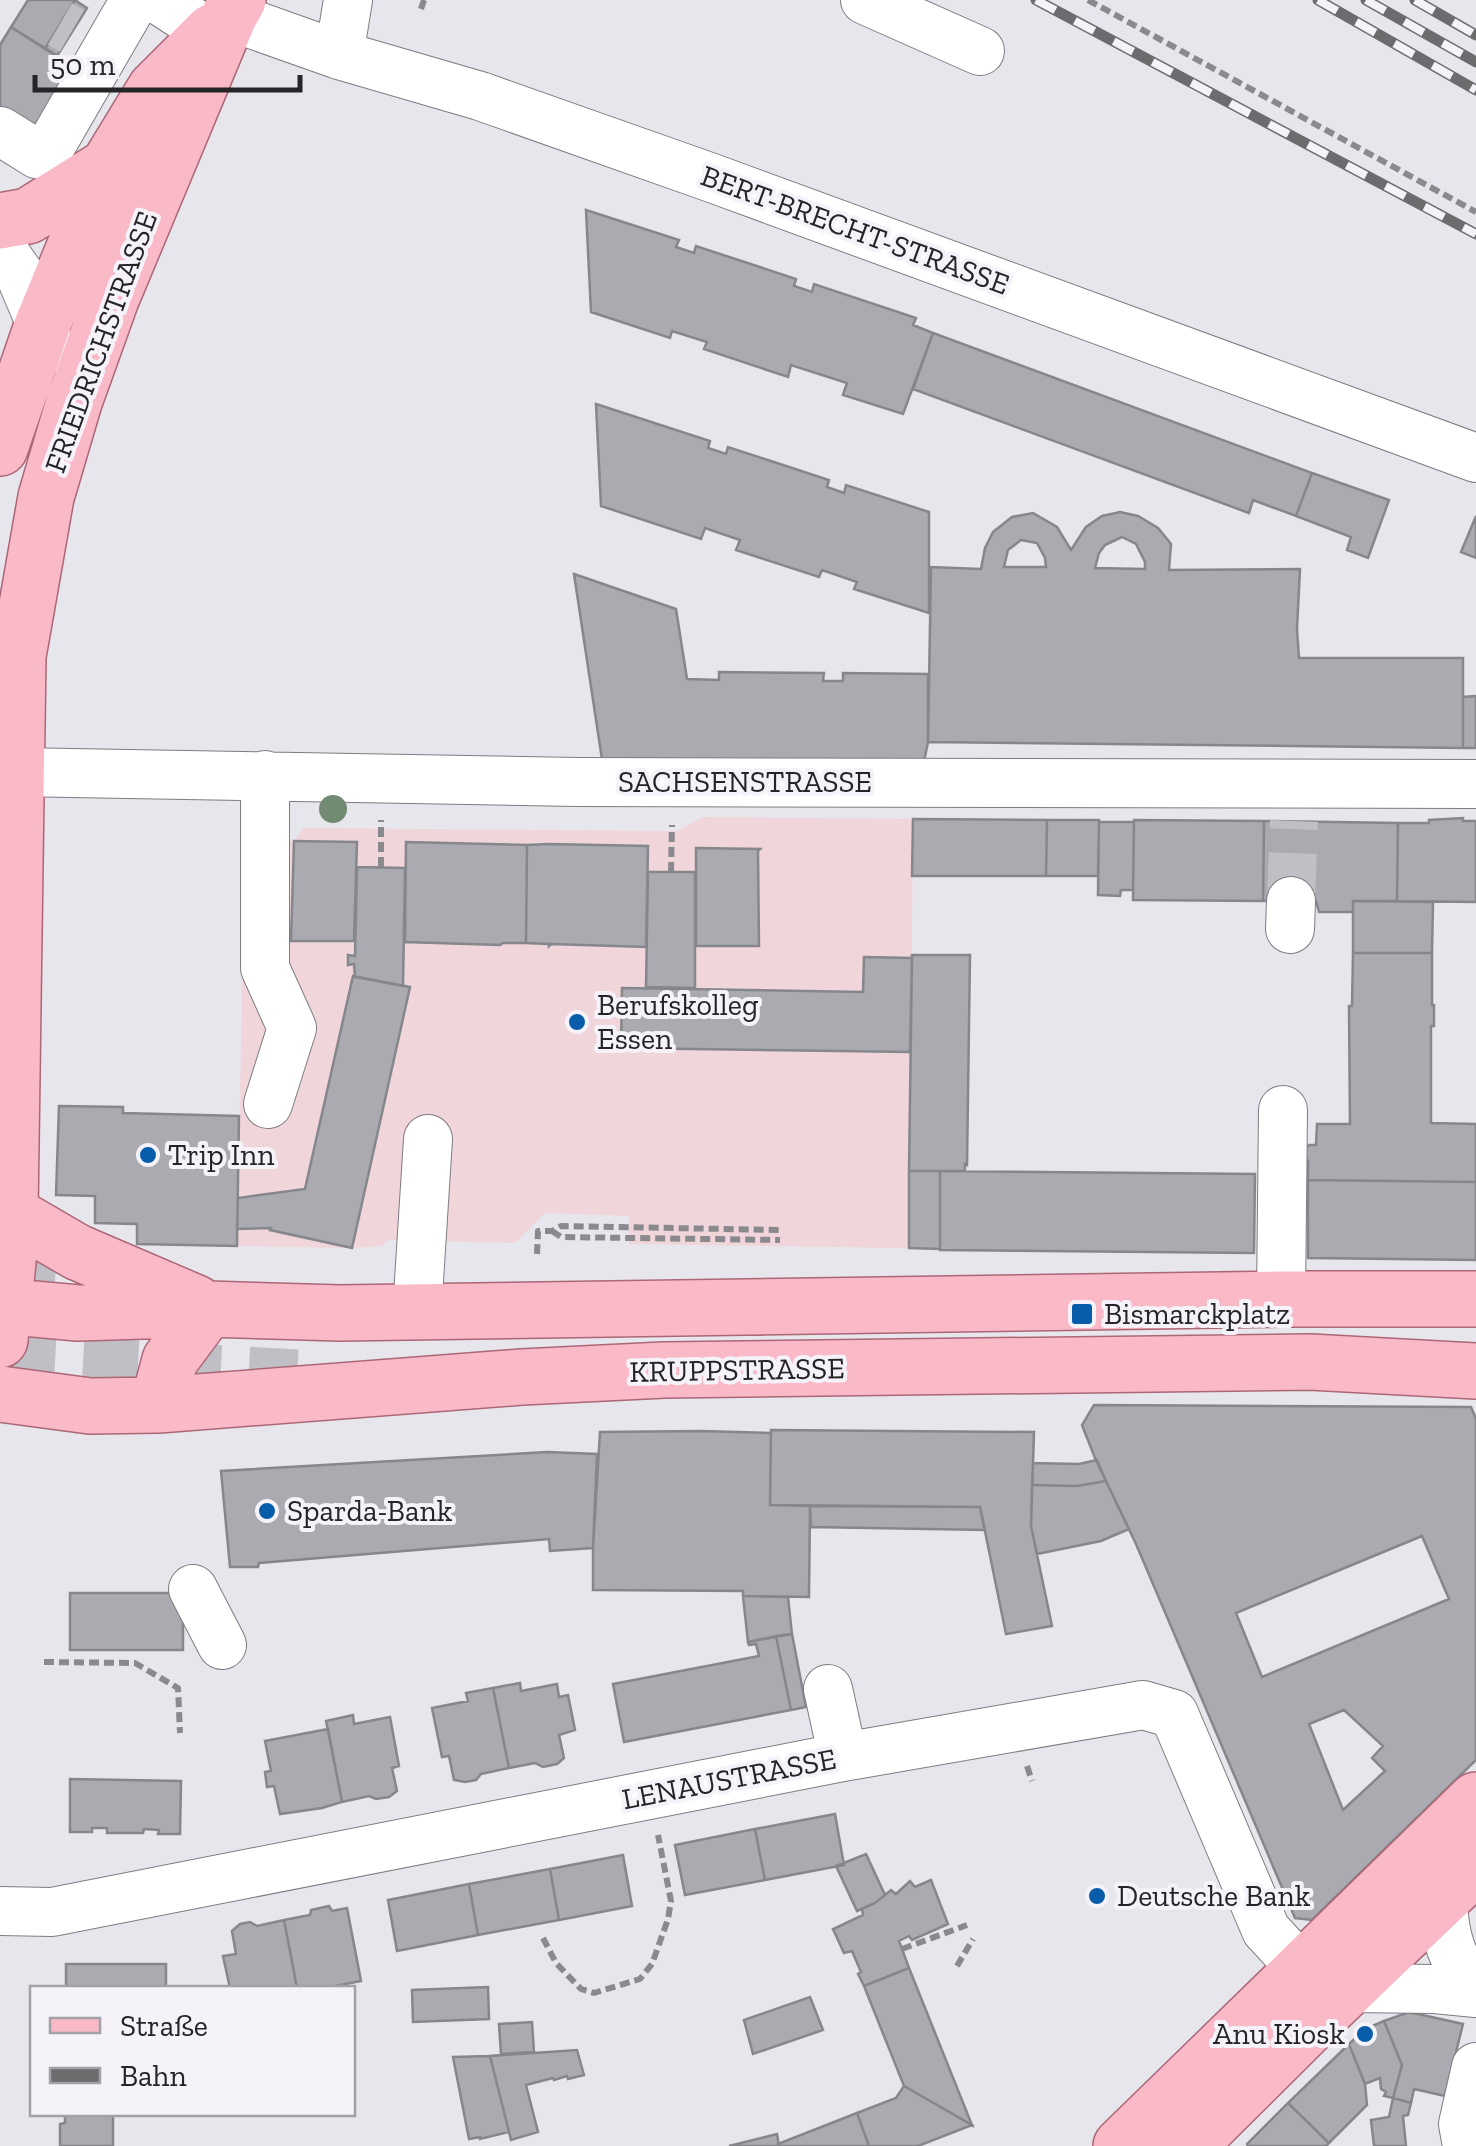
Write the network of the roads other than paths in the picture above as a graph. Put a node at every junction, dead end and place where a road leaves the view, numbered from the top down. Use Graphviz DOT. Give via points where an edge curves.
graph roads {
  1 [pos="135,0"];
  2 [pos="159,0"];
  3 [pos="348,0"];
  4 [pos="865,0"];
  5 [pos="226,17"];
  6 [pos="980,51"];
  7 [pos="339,55"];
  8 [pos="0,131"];
  9 [pos="108,166"];
  10 [pos="0,221"];
  11 [pos="0,246"];
  12 [pos="42,326"];
  13 [pos="74,402"];
  14 [pos="0,448"];
  15 [pos="1476,458"];
  16 [pos="15,772"];
  17 [pos="265,775"];
  18 [pos="1476,784"];
  19 [pos="268,1104"];
  20 [pos="1283,1110"];
  21 [pos="428,1139"];
  22 [pos="10,1213"];
  23 [pos="1280,1299"];
  24 [pos="1476,1299"];
  25 [pos="208,1308"];
  26 [pos="417,1312"];
  27 [pos="1,1318"];
  28 [pos="1476,1372"];
  29 [pos="0,1394"];
  30 [pos="158,1405"];
  31 [pos="194,1589"];
  32 [pos="222,1645"];
  33 [pos="828,1689"];
  34 [pos="843,1757"];
  35 [pos="1476,1800"];
  36 [pos="1460,1883"];
  37 [pos="0,1911"];
  38 [pos="1326,1979"];
  39 [pos="1476,1992"];
  40 [pos="1476,2068"];
  41 [pos="1120,2146"];
  42 [pos="1188,2146"];
  43 [pos="1466,2146"];
  1 -- 8 [label="street" via="88,41 50,148 37,154"];
  2 -- 5 [label="street, BERT-BRECHT-STRASSE"];
  3 -- 7 [label="street"];
  4 -- 6 [label="street"];
  5 -- 7 [label="street, BERT-BRECHT-STRASSE"];
  5 -- 9 [label="main road, FRIEDRICHSTRASSE" via="155,89"];
  5 -- 13 [label="main road, FRIEDRICHSTRASSE"];
  7 -- 15 [label="street, BERT-BRECHT-STRASSE" via="480,96 712,178"];
  9 -- 10 [label="main road" via="28,216"];
  9 -- 12 [label="main road, FRIEDRICHSTRASSE"];
  11 -- 12 [label="street"];
  12 -- 13 [label="street"];
  12 -- 14 [label="main road, FRIEDRICHSTRASSE"];
  13 -- 16 [label="main road, FRIEDRICHSTRASSE" via="46,496 18,656"];
  16 -- 17 [label="street, SACHSENSTRASSE"];
  16 -- 22 [label="main road, FRIEDRICHSTRASSE"];
  17 -- 18 [label="street, SACHSENSTRASSE" via="1294,802"];
  17 -- 19 [label="street" via="266,968 292,1028"];
  20 -- 23 [label="street"];
  21 -- 26 [label="street"];
  22 -- 25 [label="main road" via="77,1252"];
  22 -- 27 [label="main road, FRIEDRICHSTRASSE"];
  23 -- 24 [label="main road"];
  23 -- 26 [label="main road"];
  25 -- 26 [label="main road"];
  25 -- 27 [label="main road"];
  25 -- 30 [label="main road" via="170,1360"];
  28 -- 30 [label="main road, KRUPPSTRASSE" via="1310,1362 664,1370"];
  29 -- 30 [label="main road, KRUPPSTRASSE" via="90,1406"];
  31 -- 32 [label="street"];
  33 -- 34 [label="street"];
  34 -- 37 [label="street, LENAUSTRASSE" via="52,1912"];
  34 -- 38 [label="street, LENAUSTRASSE" via="1143,1705 1174,1714 1266,1930"];
  35 -- 38 [label="main road"];
  36 -- 38 [label="main road"];
  36 -- 39 [label="street" via="1444,1926 1451,1952"];
  38 -- 39 [label="street"];
  38 -- 41 [label="main road"];
  38 -- 42 [label="main road"];
  40 -- 43 [label="street" via="1463,2124"];
}
